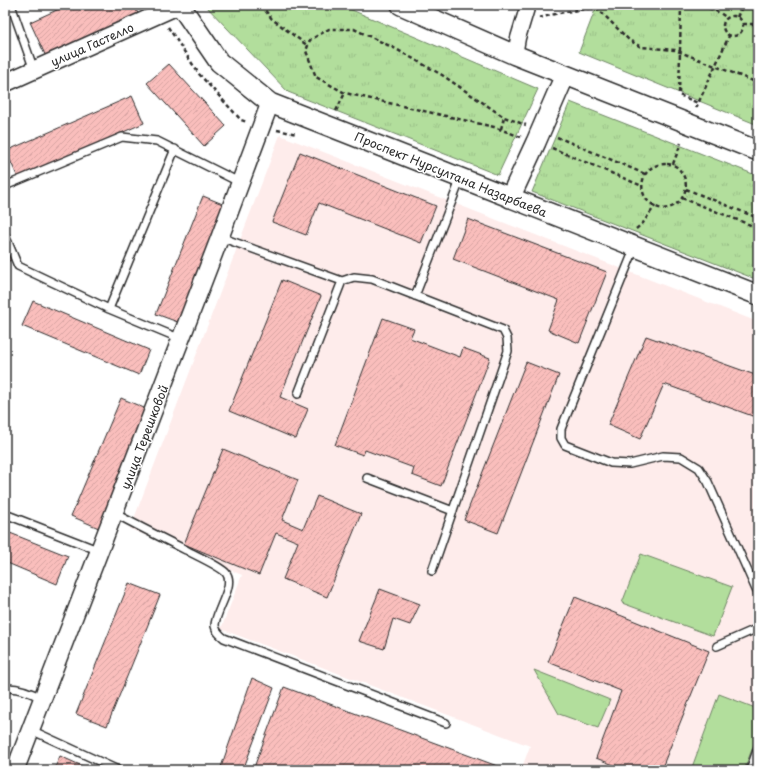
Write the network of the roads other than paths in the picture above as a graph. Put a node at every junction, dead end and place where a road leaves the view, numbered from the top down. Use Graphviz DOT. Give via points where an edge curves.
graph roads {
  1 [pos="11,5"];
  2 [pos="180,5"];
  3 [pos="401,5"];
  4 [pos="528,5"];
  5 [pos="515,55"];
  6 [pos="34,71"];
  7 [pos="565,75"];
  8 [pos="5,83"];
  9 [pos="270,103"];
  10 [pos="175,149"];
  11 [pos="758,151"];
  12 [pos="461,178"];
  13 [pos="241,183"];
  14 [pos="5,186"];
  15 [pos="510,198"];
  16 [pos="5,234"];
  17 [pos="220,237"];
  18 [pos="635,247"];
  19 [pos="342,281"];
  20 [pos="758,295"];
  21 [pos="415,296"];
  22 [pos="109,309"];
  23 [pos="181,339"];
  24 [pos="298,394"];
  25 [pos="367,478"];
  26 [pos="453,511"];
  27 [pos="114,513"];
  28 [pos="5,514"];
  29 [pos="100,551"];
  30 [pos="432,571"];
  31 [pos="758,594"];
  32 [pos="758,628"];
  33 [pos="717,646"];
  34 [pos="5,688"];
  35 [pos="43,699"];
  36 [pos="446,723"];
  37 [pos="31,730"];
  38 [pos="758,748"];
  39 [pos="15,770"];
  40 [pos="118,770"];
  41 [pos="750,770"];
  1 -- 6 [label="lane"];
  2 -- 6 [label="street, улица Гастелло"];
  2 -- 9 [label="main road, Проспект Нурсултана Назарбаева" via="219,62"];
  3 -- 5 [label="main road"];
  4 -- 5 [label="street"];
  5 -- 7 [label="main road"];
  6 -- 8 [label="street, улица Гастелло"];
  7 -- 11 [label="main road"];
  7 -- 15 [label="main road"];
  9 -- 12 [label="main road, Проспект Нурсултана Назарбаева"];
  9 -- 13 [label="street, улица Терешковой"];
  10 -- 13 [label="lane"];
  10 -- 14 [label="lane" via="157,141 122,137"];
  10 -- 22 [label="lane"];
  12 -- 15 [label="main road, Проспект Нурсултана Назарбаева"];
  12 -- 21 [label="lane"];
  13 -- 17 [label="street, улица Терешковой"];
  15 -- 18 [label="main road, Проспект Нурсултана Назарбаева"];
  16 -- 22 [label="lane" via="18,266"];
  17 -- 19 [label="lane"];
  17 -- 23 [label="street, улица Терешковой"];
  18 -- 20 [label="main road, Проспект Нурсултана Назарбаева"];
  18 -- 31 [label="lane" via="561,429 560,438 565,445 611,462 630,464 663,456 681,457 699,468 708,482"];
  19 -- 21 [label="lane" via="354,277 372,278"];
  19 -- 24 [label="lane"];
  21 -- 26 [label="lane" via="503,330 507,338 508,351"];
  22 -- 23 [label="lane"];
  23 -- 27 [label="street, улица Терешковой"];
  25 -- 26 [label="lane"];
  26 -- 30 [label="lane"];
  27 -- 29 [label="street, улица Терешковой"];
  27 -- 36 [label="lane" via="208,561 226,573 226,592 215,628 224,638"];
  28 -- 29 [label="lane"];
  29 -- 35 [label="street, улица Терешковой"];
  32 -- 33 [label="lane"];
  34 -- 35 [label="lane" via="26,690"];
  35 -- 37 [label="street, улица Терешковой"];
  37 -- 39 [label="street, улица Терешковой"];
  37 -- 40 [label="lane"];
  38 -- 41 [label="lane"];
}
